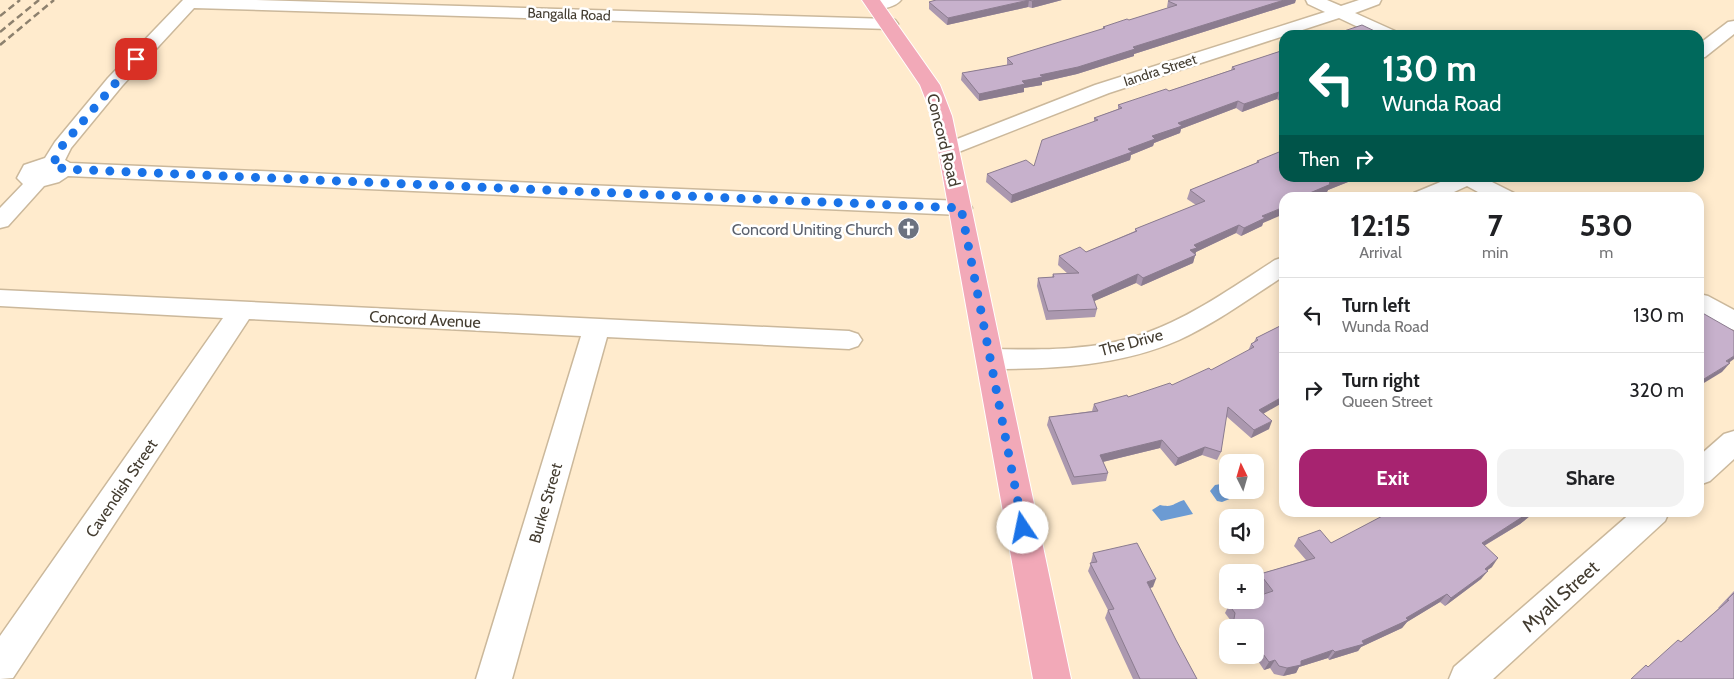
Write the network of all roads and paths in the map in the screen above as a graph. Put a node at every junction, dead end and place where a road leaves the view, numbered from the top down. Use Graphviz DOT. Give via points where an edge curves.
graph roads {
  1 [pos="1314,0"];
  2 [pos="1373,0"];
  3 [pos="191,1"];
  4 [pos="882,7"];
  5 [pos="1341,12"];
  6 [pos="1734,26"];
  7 [pos="1285,30"];
  8 [pos="1379,30"];
  9 [pos="1279,32"];
  10 [pos="1704,49"];
  11 [pos="949,149"];
  12 [pos="58,166"];
  13 [pos="1459,182"];
  14 [pos="1476,182"];
  15 [pos="1436,192"];
  16 [pos="1495,192"];
  17 [pos="961,208"];
  18 [pos="0,221"];
  19 [pos="1279,268"];
  20 [pos="0,298"];
  21 [pos="1704,305"];
  22 [pos="242,310"];
  23 [pos="1734,321"];
  24 [pos="596,328"];
  25 [pos="849,340"];
  26 [pos="991,359"];
  27 [pos="1734,442"];
  28 [pos="1704,469"];
  29 [pos="1648,517"];
  30 [pos="0,666"];
  31 [pos="494,679"];
  32 [pos="1052,679"];
  33 [pos="1467,679"];
  1 -- 5 [label="street"];
  2 -- 5 [label="street, Iandra Street"];
  3 -- 4 [label="street, Bangalla Road"];
  3 -- 12 [label="street" via="115,82 62,146"];
  4 -- 11 [label="main road, Concord Road" via="930,85 942,116"];
  5 -- 7 [label="street, Iandra Street"];
  5 -- 8 [label="street"];
  6 -- 10 [label="street"];
  9 -- 11 [label="street, Iandra Street" via="1153,72"];
  11 -- 17 [label="main road, Concord Road"];
  12 -- 17 [label="street"];
  12 -- 18 [label="street" via="53,176 38,180"];
  13 -- 15 [label="street"];
  14 -- 16 [label="street"];
  17 -- 26 [label="main road, Concord Road"];
  19 -- 26 [label="street, The Drive" via="1195,320 1154,340 1059,357"];
  20 -- 22 [label="street, Concord Avenue"];
  21 -- 23 [label="street"];
  22 -- 24 [label="street, Concord Avenue"];
  22 -- 30 [label="street, Cavendish Street"];
  24 -- 25 [label="street, Concord Avenue"];
  24 -- 31 [label="street, Burke Street"];
  26 -- 32 [label="main road, Concord Road"];
  27 -- 28 [label="street"];
  29 -- 33 [label="street, Myall Street"];
}
